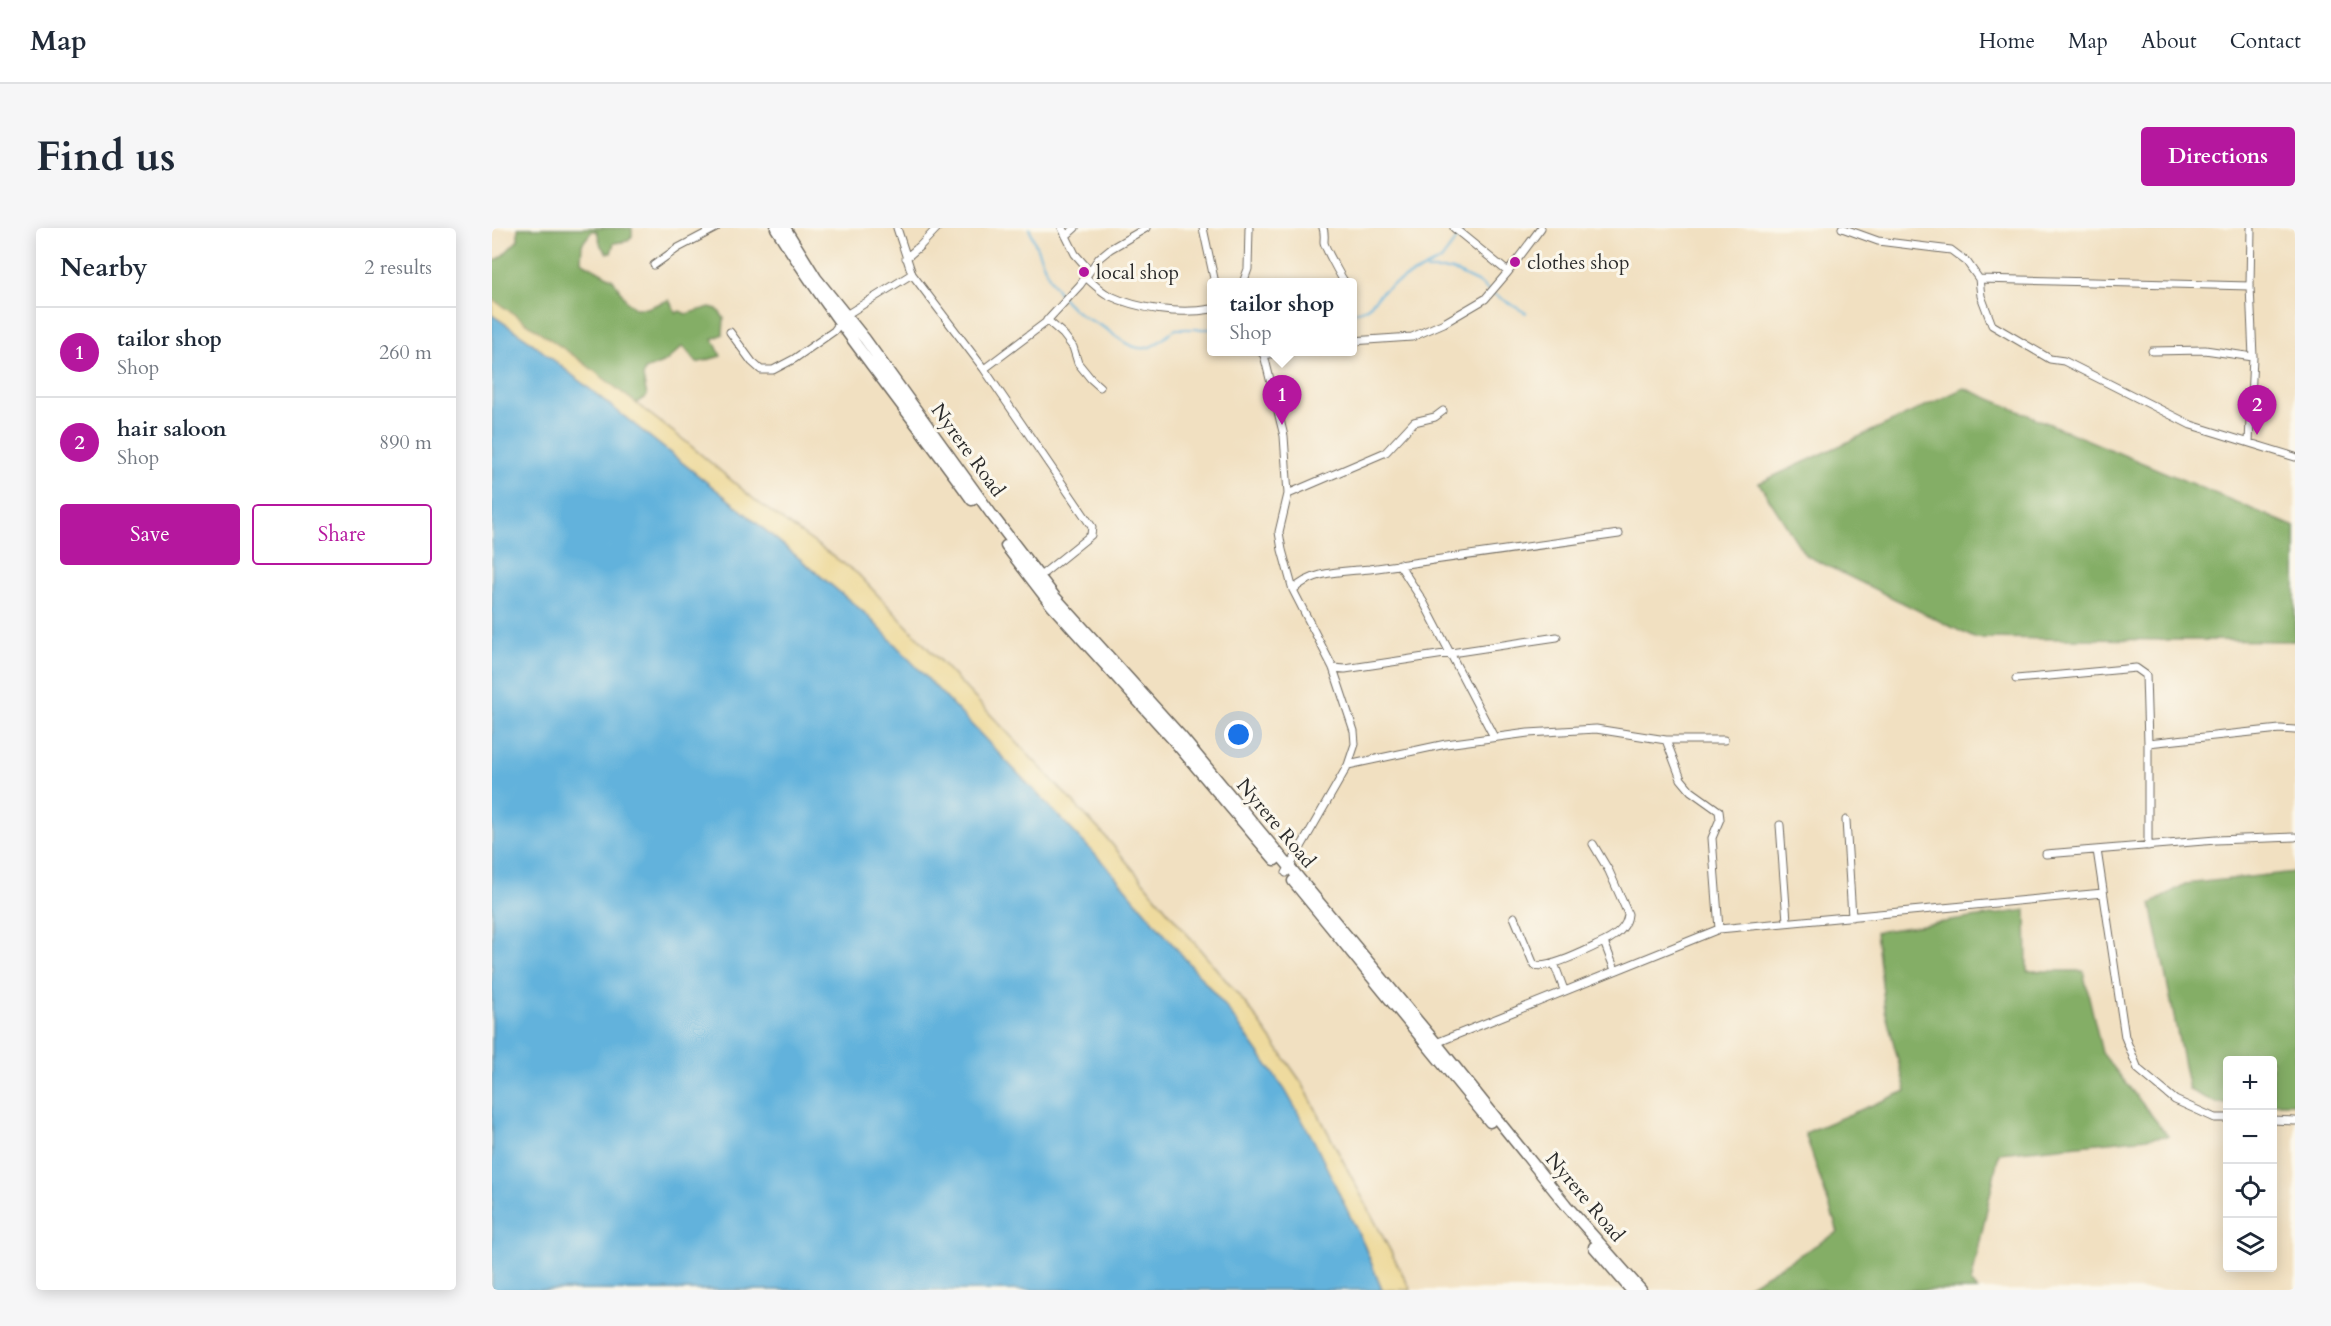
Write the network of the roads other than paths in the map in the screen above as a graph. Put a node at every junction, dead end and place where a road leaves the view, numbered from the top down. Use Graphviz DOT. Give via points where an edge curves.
graph roads {
  1 [pos="716,228"];
  2 [pos="776,228"];
  3 [pos="786,228"];
  4 [pos="897,228"];
  5 [pos="937,228"];
  6 [pos="1062,228"];
  7 [pos="1075,228"];
  8 [pos="1146,228"];
  9 [pos="1203,228"];
  10 [pos="1249,228"];
  11 [pos="1323,228"];
  12 [pos="1541,228"];
  13 [pos="1842,228"];
  14 [pos="2251,228"];
  15 [pos="1134,231"];
  16 [pos="1459,232"];
  17 [pos="1066,236"];
  18 [pos="906,258"];
  19 [pos="654,266"];
  20 [pos="1509,272"];
  21 [pos="912,274"];
  22 [pos="1088,274"];
  23 [pos="1214,278"];
  24 [pos="1244,278"];
  25 [pos="1342,278"];
  26 [pos="1979,279"];
  27 [pos="2250,286"];
  28 [pos="1207,309"];
  29 [pos="843,319"];
  30 [pos="1047,320"];
  31 [pos="730,332"];
  32 [pos="1357,341"];
  33 [pos="2152,351"];
  34 [pos="1264,356"];
  35 [pos="2253,357"];
  36 [pos="984,369"];
  37 [pos="1100,387"];
  38 [pos="1443,411"];
  39 [pos="2249,442"];
  40 [pos="2295,457"];
  41 [pos="1288,494"];
  42 [pos="1619,534"];
  43 [pos="1399,564"];
  44 [pos="1039,577"];
  45 [pos="1293,590"];
  46 [pos="1557,636"];
  47 [pos="1448,653"];
  48 [pos="1333,668"];
  49 [pos="2016,680"];
  50 [pos="2295,730"];
  51 [pos="1494,738"];
  52 [pos="1666,740"];
  53 [pos="1724,740"];
  54 [pos="2148,743"];
  55 [pos="1348,765"];
  56 [pos="1846,820"];
  57 [pos="1780,825"];
  58 [pos="2295,837"];
  59 [pos="1593,844"];
  60 [pos="2148,846"];
  61 [pos="2097,850"];
  62 [pos="2046,854"];
  63 [pos="1288,870"];
  64 [pos="2103,893"];
  65 [pos="1514,916"];
  66 [pos="1852,917"];
  67 [pos="1787,921"];
  68 [pos="1719,929"];
  69 [pos="1604,942"];
  70 [pos="1554,963"];
  71 [pos="1615,970"];
  72 [pos="1564,990"];
  73 [pos="1436,1043"];
  74 [pos="2223,1119"];
  75 [pos="2277,1120"];
  76 [pos="2295,1121"];
  77 [pos="1630,1290"];
  78 [pos="1641,1290"];
  1 -- 19 [label="street"];
  2 -- 29 [label="main road, Nyrere Road" via="813,287"];
  3 -- 29 [label="main road, Nyrere Road"];
  4 -- 18 [label="street"];
  5 -- 18 [label="street"];
  6 -- 17 [label="street"];
  7 -- 17 [label="street"];
  8 -- 15 [label="street"];
  9 -- 23 [label="street"];
  10 -- 24 [label="street"];
  11 -- 25 [label="street" via="1324,243"];
  12 -- 20 [label="street"];
  13 -- 26 [label="street" via="1878,241 1951,250 1967,262"];
  14 -- 27 [label="street"];
  15 -- 22 [label="street" via="1105,254"];
  16 -- 20 [label="street"];
  17 -- 22 [label="street"];
  18 -- 21 [label="street"];
  20 -- 32 [label="street" via="1489,295 1444,323 1412,337"];
  21 -- 29 [label="street"];
  21 -- 36 [label="street"];
  22 -- 28 [label="street" via="1107,294 1132,304"];
  22 -- 30 [label="street"];
  26 -- 27 [label="street"];
  26 -- 39 [label="street" via="1992,325 2038,353 2064,361 2191,425"];
  27 -- 35 [label="street"];
  29 -- 31 [label="street" via="826,337 773,370 761,370"];
  29 -- 44 [label="main road, Nyrere Road"];
  29 -- 63 [label="main road, Nyrere Road" via="1052,606"];
  30 -- 36 [label="street"];
  30 -- 37 [label="street" via="1063,334 1073,347 1077,363"];
  33 -- 35 [label="street" via="2205,350"];
  34 -- 41 [label="street" via="1284,436"];
  35 -- 39 [label="street"];
  36 -- 44 [label="street" via="1092,527 1091,536"];
  38 -- 41 [label="street" via="1414,422 1386,452"];
  39 -- 40 [label="street"];
  41 -- 45 [label="street" via="1279,532"];
  42 -- 43 [label="street"];
  43 -- 45 [label="street" via="1332,572 1303,581"];
  43 -- 47 [label="street" via="1424,603"];
  44 -- 63 [label="main road, Nyrere Road" via="1180,735"];
  45 -- 48 [label="street"];
  46 -- 47 [label="street"];
  47 -- 48 [label="street"];
  47 -- 51 [label="street"];
  48 -- 55 [label="street" via="1354,731"];
  49 -- 54 [label="street" via="2136,668 2146,675"];
  50 -- 54 [label="street"];
  51 -- 52 [label="street" via="1596,729"];
  51 -- 55 [label="street"];
  52 -- 53 [label="street"];
  52 -- 68 [label="street" via="1681,780 1719,811 1719,824 1712,838"];
  54 -- 60 [label="street"];
  55 -- 63 [label="street"];
  56 -- 66 [label="street"];
  57 -- 67 [label="street"];
  58 -- 60 [label="street"];
  59 -- 69 [label="street" via="1628,914 1624,928"];
  60 -- 61 [label="street"];
  61 -- 62 [label="street"];
  61 -- 64 [label="street"];
  63 -- 73 [label="main road, Nyrere Road"];
  63 -- 77 [label="main road, Nyrere Road"];
  64 -- 66 [label="street"];
  64 -- 74 [label="street" via="2125,1038 2138,1069 2175,1100"];
  65 -- 70 [label="street" via="1534,964"];
  66 -- 67 [label="street"];
  67 -- 68 [label="street"];
  68 -- 71 [label="street"];
  69 -- 70 [label="street"];
  69 -- 71 [label="street"];
  70 -- 72 [label="street"];
  71 -- 72 [label="street"];
  72 -- 73 [label="street"];
  73 -- 78 [label="main road, Nyrere Road" via="1566,1205"];
  75 -- 76 [label="street"];
}
